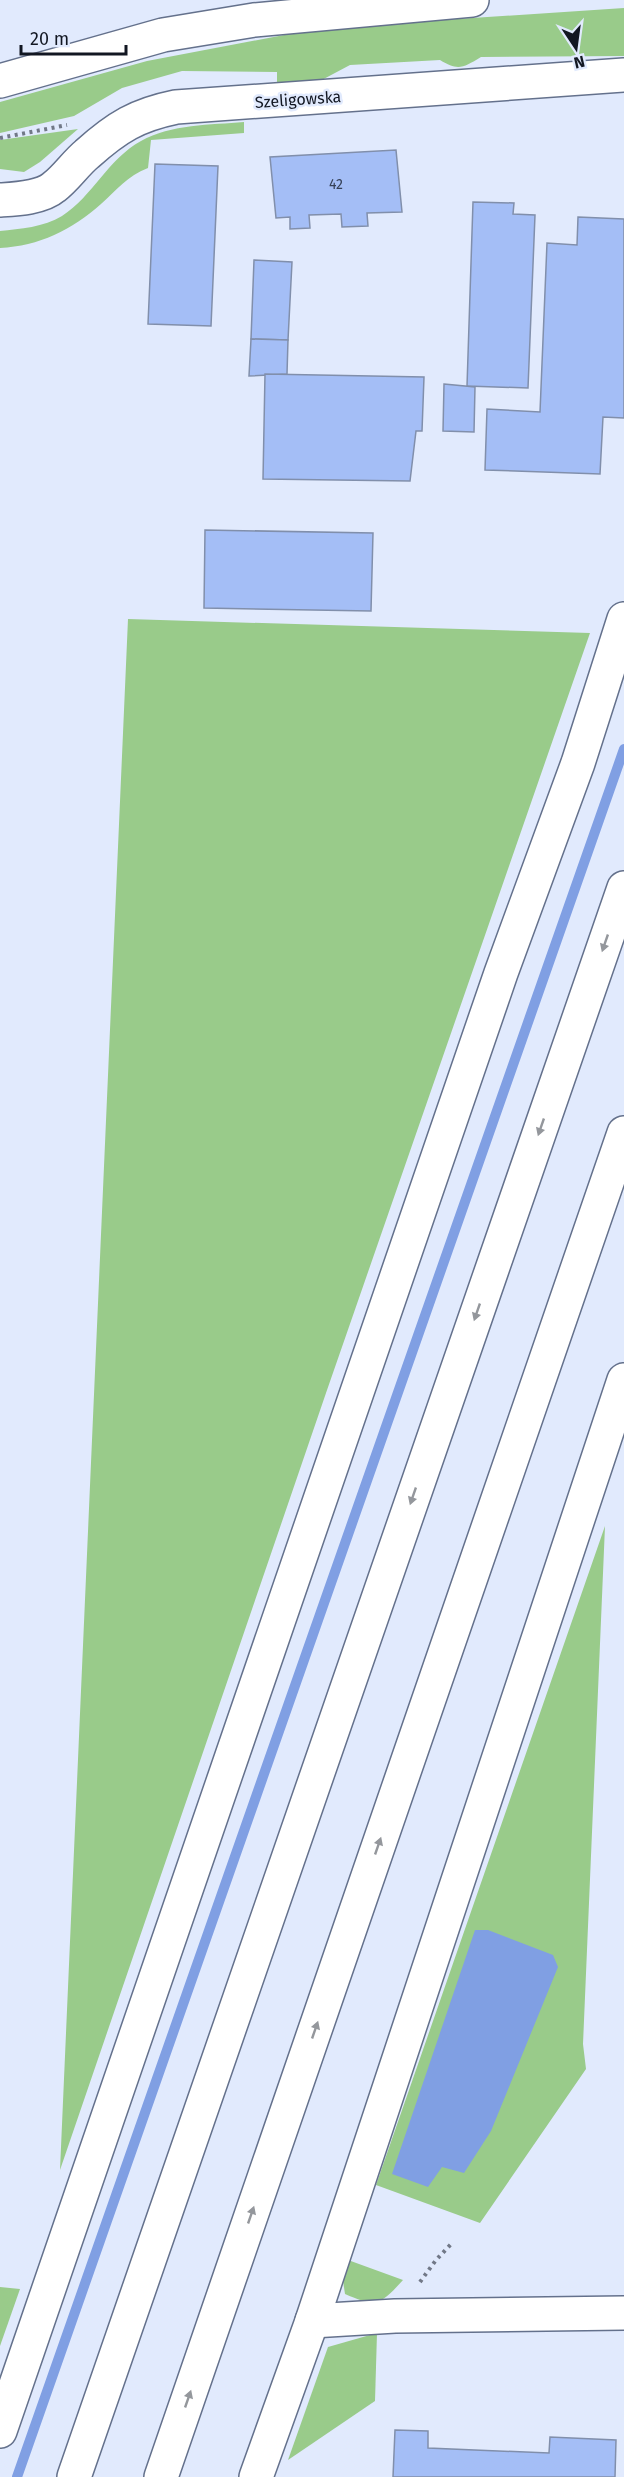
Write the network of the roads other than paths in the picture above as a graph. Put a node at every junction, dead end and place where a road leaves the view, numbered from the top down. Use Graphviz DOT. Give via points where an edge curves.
graph roads {
  1 [pos="472,0"];
  2 [pos="624,75"];
  3 [pos="0,81"];
  4 [pos="0,200"];
  5 [pos="624,619"];
  6 [pos="624,888"];
  7 [pos="624,1133"];
  8 [pos="624,1380"];
  9 [pos="624,2313"];
  10 [pos="312,2321"];
  11 [pos="0,2431"];
  12 [pos="74,2477"];
  13 [pos="161,2477"];
  14 [pos="255,2477"];
  1 -- 3 [label="main road" via="254,20 163,35"];
  2 -- 4 [label="main road, Szeligowska" via="177,107 152,112 128,122 87,154 53,188 36,195"];
  5 -- 11 [label="main road" via="578,763 497,984"];
  6 -- 12 [label="main road, one-way"];
  13 -- 7 [label="main road, one-way"];
  8 -- 10 [label="main road"];
  9 -- 10 [label="main road"];
  10 -- 14 [label="main road"];
}
